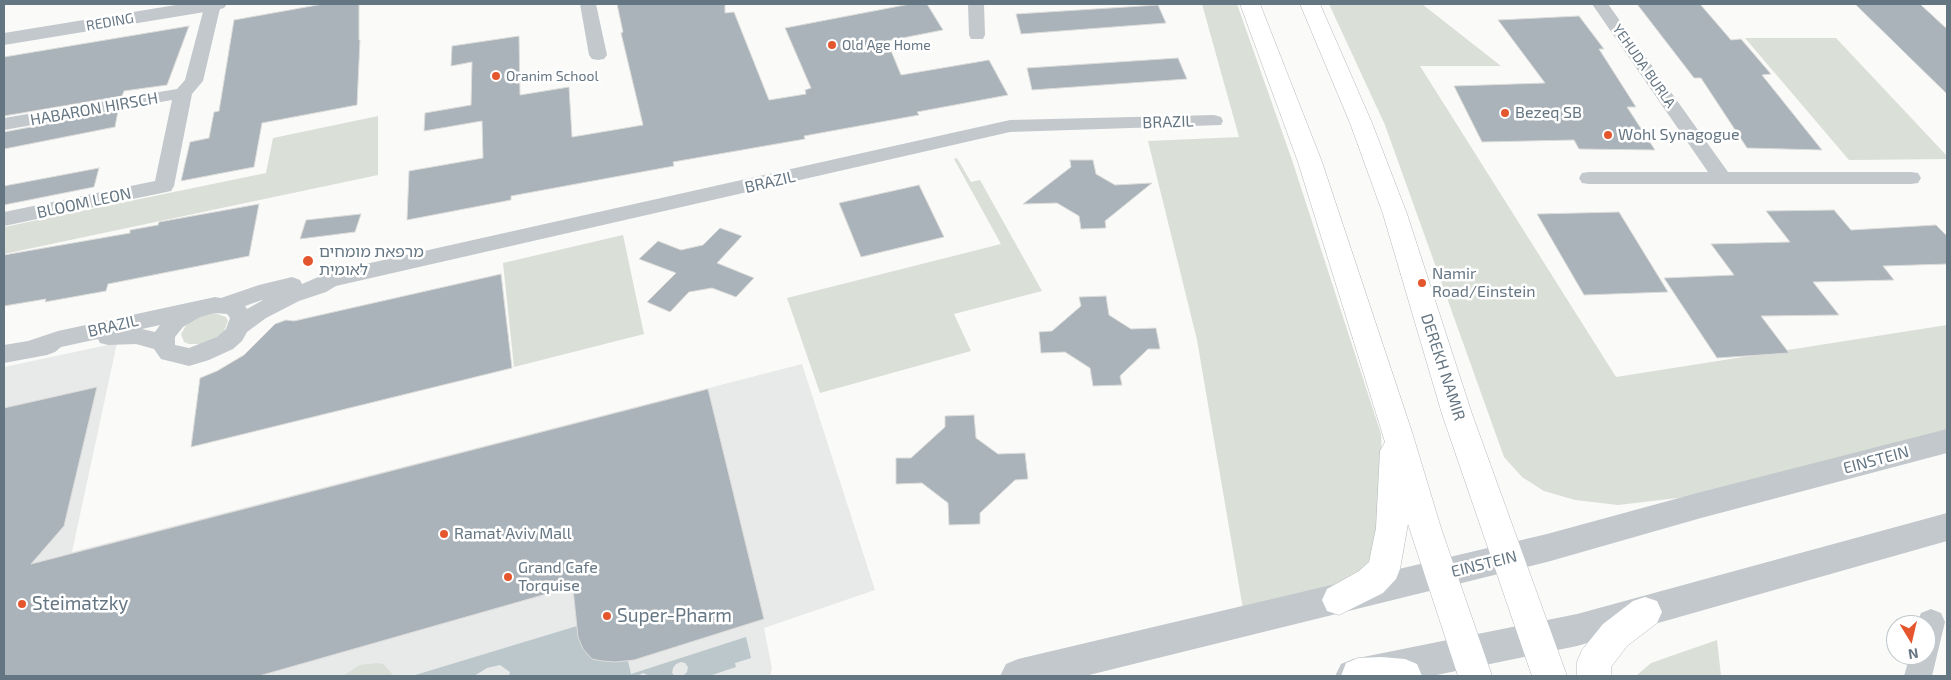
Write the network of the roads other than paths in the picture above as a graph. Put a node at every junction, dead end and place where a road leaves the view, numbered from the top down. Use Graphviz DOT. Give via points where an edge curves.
graph roads {
  1 [pos="214,4"];
  2 [pos="588,4"];
  3 [pos="976,4"];
  4 [pos="1250,4"];
  5 [pos="1310,4"];
  6 [pos="1600,4"];
  7 [pos="977,35"];
  8 [pos="4,40"];
  9 [pos="598,55"];
  10 [pos="184,93"];
  11 [pos="1214,121"];
  12 [pos="4,124"];
  13 [pos="1590,178"];
  14 [pos="1722,178"];
  15 [pos="1911,178"];
  16 [pos="164,186"];
  17 [pos="4,219"];
  18 [pos="330,280"];
  19 [pos="224,305"];
  20 [pos="194,310"];
  21 [pos="239,326"];
  22 [pos="163,343"];
  23 [pos="33,348"];
  24 [pos="4,354"];
  25 [pos="1396,432"];
  26 [pos="1947,441"];
  27 [pos="1947,527"];
  28 [pos="1507,558"];
  29 [pos="1440,574"];
  30 [pos="1339,600"];
  31 [pos="1645,612"];
  32 [pos="1537,640"];
  33 [pos="1471,664"];
  34 [pos="1018,676"];
  35 [pos="1355,676"];
  36 [pos="1406,676"];
  37 [pos="1550,676"];
  38 [pos="1594,676"];
  1 -- 8 [label="street, REDING"];
  1 -- 10 [label="street, HABARON HIRSCH" via="194,81"];
  2 -- 9 [label="street"];
  3 -- 7 [label="street"];
  4 -- 25 [label="highway" via="1310,162"];
  5 -- 28 [label="highway, DEREKH NAMIR" via="1361,123 1395,214"];
  6 -- 14 [label="street, YEHUDA BURLA"];
  10 -- 12 [label="street, HABARON HIRSCH"];
  10 -- 16 [label="street, HABARON HIRSCH"];
  11 -- 18 [label="street, BRAZIL" via="1010,126"];
  13 -- 14 [label="street"];
  14 -- 15 [label="street"];
  16 -- 17 [label="street, BLOOM LEON"];
  18 -- 19 [label="street, BRAZIL" via="321,279 259,293"];
  18 -- 21 [label="street, BRAZIL" via="290,295"];
  19 -- 20 [label="street, BRAZIL"];
  19 -- 21 [label="street" via="238,312 241,318"];
  20 -- 22 [label="street" via="168,329"];
  20 -- 23 [label="street, BRAZIL" via="113,326"];
  21 -- 22 [label="street, BRAZIL" via="225,343 201,354 177,356 169,353"];
  22 -- 23 [label="street, BRAZIL" via="136,336 119,336"];
  23 -- 24 [label="street, BRAZIL"];
  25 -- 29 [label="highway"];
  25 -- 30 [label="highway" via="1392,528 1384,569 1371,582"];
  26 -- 28 [label="street, EINSTEIN"];
  27 -- 31 [label="street"];
  28 -- 29 [label="street, EINSTEIN"];
  28 -- 32 [label="highway, DEREKH NAMIR"];
  29 -- 30 [label="street, EINSTEIN"];
  29 -- 33 [label="highway"];
  30 -- 34 [label="street, EINSTEIN"];
  31 -- 32 [label="street"];
  31 -- 38 [label="highway" via="1615,635 1594,662"];
  32 -- 33 [label="street"];
  32 -- 37 [label="highway, DEREKH NAMIR"];
  33 -- 35 [label="street"];
  35 -- 36 [label="highway"];
}
